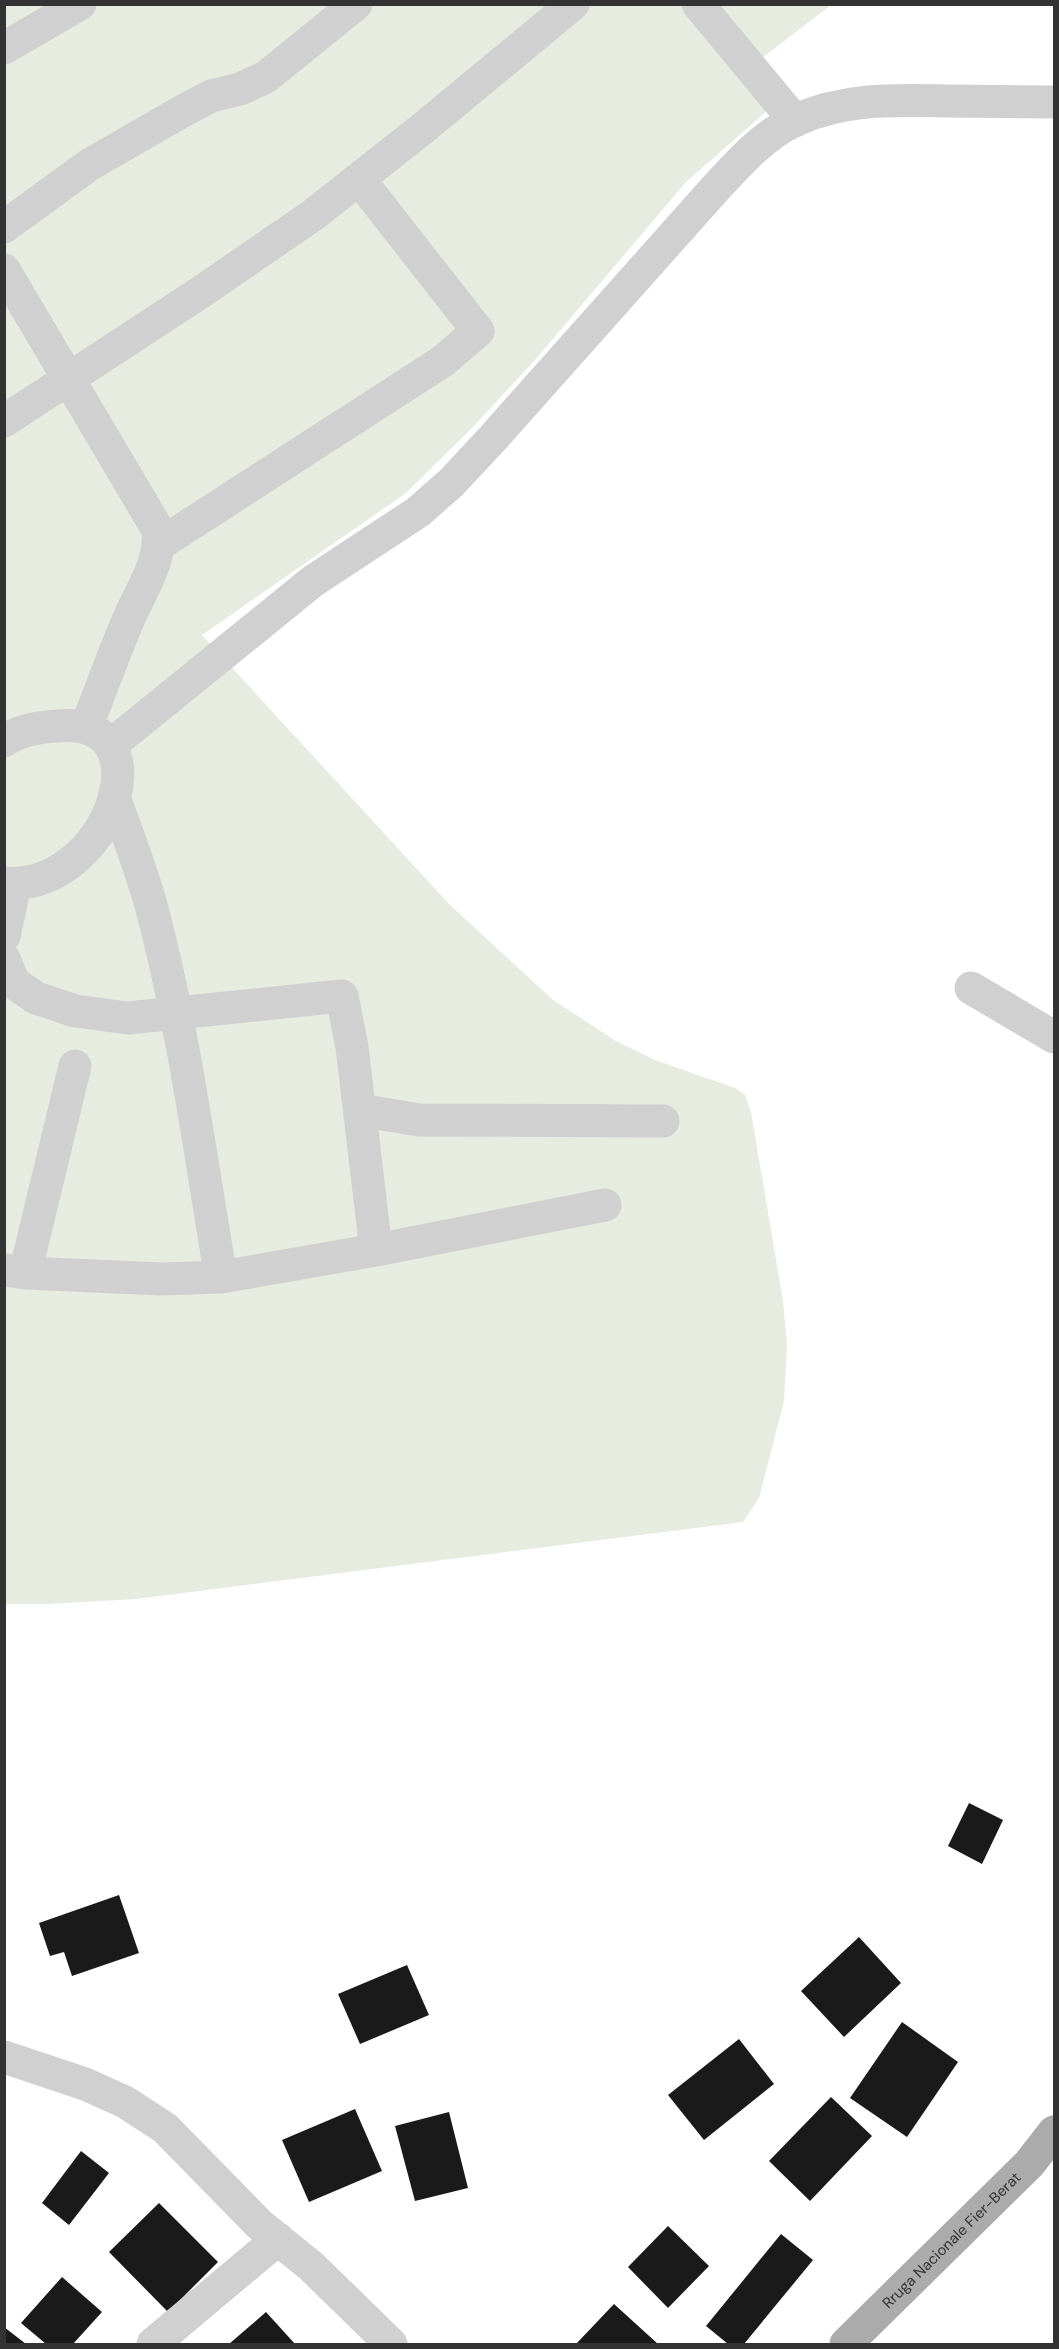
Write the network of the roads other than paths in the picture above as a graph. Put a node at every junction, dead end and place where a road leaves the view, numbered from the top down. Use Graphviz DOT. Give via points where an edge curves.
graph roads {
  1 [pos="80,4"];
  2 [pos="356,4"];
  3 [pos="573,4"];
  4 [pos="698,4"];
  5 [pos="4,48"];
  6 [pos="1054,102"];
  7 [pos="795,121"];
  8 [pos="359,179"];
  9 [pos="4,227"];
  10 [pos="4,270"];
  11 [pos="69,379"];
  12 [pos="4,421"];
  13 [pos="160,544"];
  14 [pos="98,736"];
  15 [pos="4,741"];
  16 [pos="114,797"];
  17 [pos="10,883"];
  18 [pos="4,936"];
  19 [pos="4,959"];
  20 [pos="971,988"];
  21 [pos="174,1014"];
  22 [pos="1054,1037"];
  23 [pos="75,1066"];
  24 [pos="360,1110"];
  25 [pos="663,1121"];
  26 [pos="605,1205"];
  27 [pos="376,1250"];
  28 [pos="15,1272"];
  29 [pos="221,1277"];
  30 [pos="4,2057"];
  31 [pos="1054,2132"];
  32 [pos="278,2239"];
  33 [pos="153,2344"];
  34 [pos="392,2344"];
  35 [pos="846,2344"];
  1 -- 5 [label="street"];
  2 -- 9 [label="street" via="266,77 212,96 89,165"];
  3 -- 8 [label="street"];
  4 -- 7 [label="street"];
  6 -- 7 [label="street" via="890,99 855,102"];
  7 -- 14 [label="street" via="738,164 451,483 418,512 313,580"];
  8 -- 11 [label="street" via="313,215"];
  8 -- 13 [label="street" via="478,331 443,361"];
  10 -- 11 [label="street"];
  11 -- 12 [label="street"];
  11 -- 13 [label="street" via="158,530"];
  13 -- 14 [label="street" via="127,622"];
  14 -- 15 [label="street" via="64,725 37,728"];
  14 -- 16 [label="street" via="117,757"];
  16 -- 17 [label="street" via="107,820 83,854 42,880"];
  16 -- 21 [label="street" via="152,908"];
  17 -- 18 [label="street"];
  19 -- 21 [label="street" via="14,983 36,998 75,1011 128,1018"];
  20 -- 22 [label="street"];
  21 -- 24 [label="street" via="342,996"];
  21 -- 29 [label="street"];
  23 -- 28 [label="street"];
  24 -- 25 [label="street" via="419,1119"];
  24 -- 27 [label="street"];
  26 -- 27 [label="street"];
  27 -- 29 [label="street"];
  28 -- 29 [label="street" via="162,1279"];
  30 -- 32 [label="street" via="85,2084 165,2128"];
  31 -- 35 [label="main road, Rruga Nacionale Fier-Berat" via="1029,2164"];
  32 -- 33 [label="street"];
  32 -- 34 [label="street"];
}
